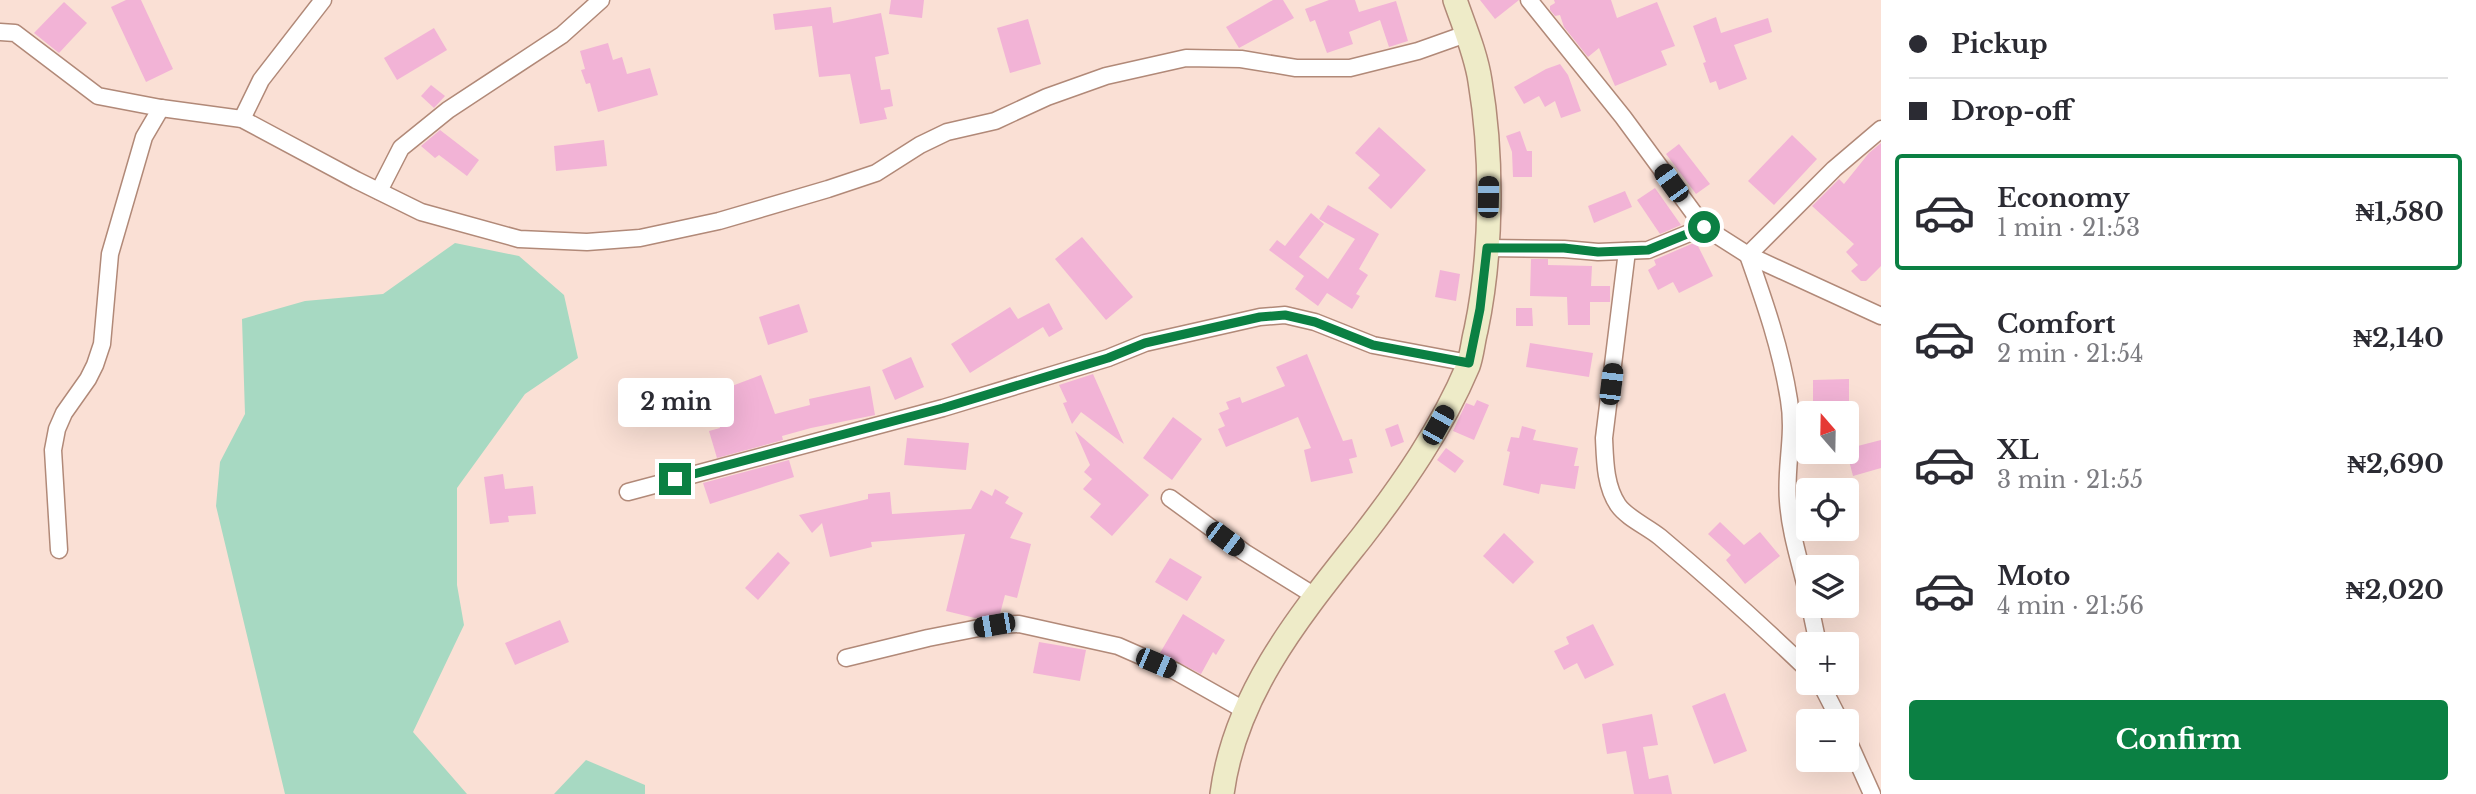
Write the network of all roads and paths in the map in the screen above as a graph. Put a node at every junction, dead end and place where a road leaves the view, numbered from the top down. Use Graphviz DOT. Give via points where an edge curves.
graph roads {
  1 [pos="323,0"];
  2 [pos="601,0"];
  3 [pos="1455,0"];
  4 [pos="1530,0"];
  5 [pos="0,32"];
  6 [pos="1466,34"];
  7 [pos="161,108"];
  8 [pos="242,119"];
  9 [pos="1881,129"];
  10 [pos="379,191"];
  11 [pos="1704,227"];
  12 [pos="1487,248"];
  13 [pos="1627,251"];
  14 [pos="1748,255"];
  15 [pos="1881,316"];
  16 [pos="1469,363"];
  17 [pos="628,492"];
  18 [pos="1170,498"];
  19 [pos="59,550"];
  20 [pos="1799,555"];
  21 [pos="1315,596"];
  22 [pos="846,658"];
  23 [pos="1796,659"];
  24 [pos="1244,710"];
  25 [pos="1859,765"];
  26 [pos="1222,794"];
  27 [pos="1872,794"];
  1 -- 8 [label="street" via="261,80"];
  2 -- 10 [label="street" via="562,35 448,110 401,148"];
  3 -- 6 [label="main road"];
  4 -- 11 [label="street"];
  5 -- 7 [label="street" via="15,33 98,96"];
  6 -- 10 [label="street" via="1350,68 1186,58 1106,76 995,121 947,132 876,173 719,221 640,238 587,242 519,239 421,212"];
  6 -- 12 [label="main road" via="1480,80 1489,171"];
  7 -- 8 [label="street"];
  7 -- 19 [label="street" via="144,136 110,254 102,344 88,379 57,429"];
  8 -- 10 [label="street"];
  9 -- 14 [label="street"];
  11 -- 13 [label="street" via="1648,250"];
  11 -- 14 [label="street"];
  12 -- 13 [label="street"];
  12 -- 16 [label="main road"];
  13 -- 23 [label="street" via="1604,438 1611,491 1619,507 1669,545"];
  14 -- 15 [label="street"];
  14 -- 20 [label="street" via="1777,338 1789,401 1788,505"];
  16 -- 17 [label="street" via="1373,345 1285,315 1260,317 1145,343 943,408"];
  16 -- 21 [label="main road" via="1412,470"];
  18 -- 21 [label="street"];
  21 -- 24 [label="main road" via="1268,664"];
  22 -- 24 [label="street" via="928,638 1018,624 1118,646 1175,671"];
  24 -- 26 [label="main road" via="1225,764"];
  25 -- 27 [label="street"];
}
